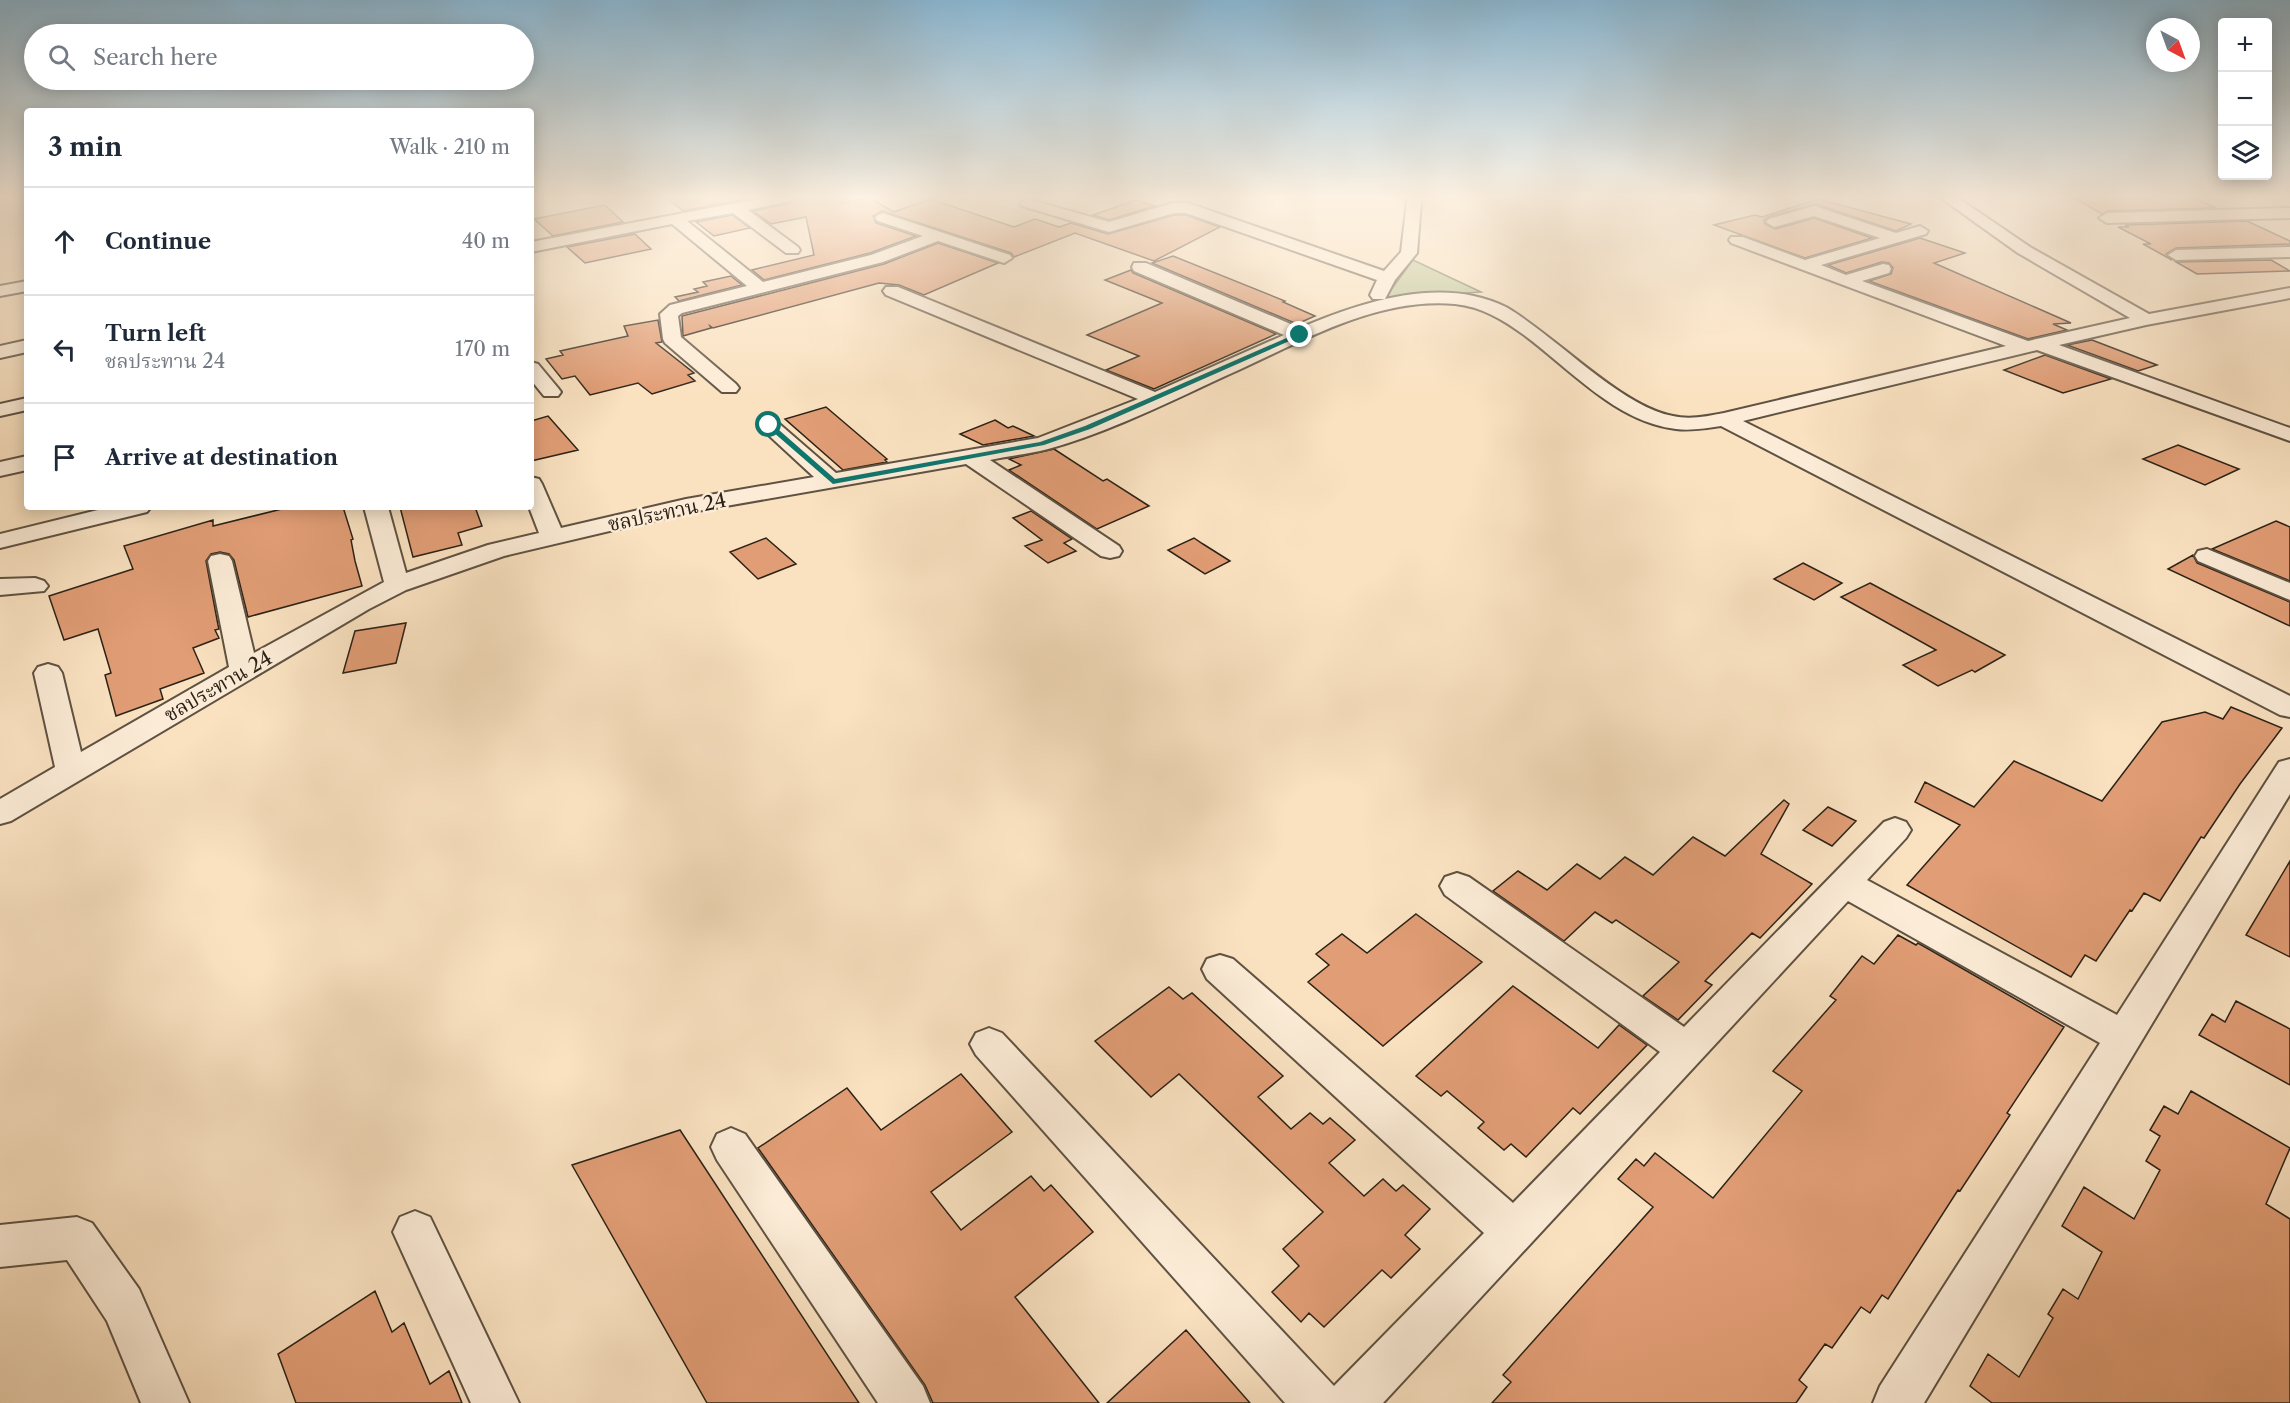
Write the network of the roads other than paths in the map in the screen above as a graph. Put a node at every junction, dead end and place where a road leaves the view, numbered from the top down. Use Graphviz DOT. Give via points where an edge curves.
graph roads {
  1 [pos="729,263"];
  2 [pos="859,263"];
  3 [pos="1346,263"];
  4 [pos="1400,263"];
  5 [pos="1800,263"];
  6 [pos="1809,263"];
  7 [pos="2047,263"];
  8 [pos="1804,265"];
  9 [pos="1140,267"];
  10 [pos="1884,269"];
  11 [pos="1387,278"];
  12 [pos="1846,280"];
  13 [pos="24,287"];
  14 [pos="758,287"];
  15 [pos="0,291"];
  16 [pos="892,291"];
  17 [pos="2290,293"];
  18 [pos="1372,307"];
  19 [pos="2146,321"];
  20 [pos="1300,335"];
  21 [pos="2032,346"];
  22 [pos="24,347"];
  23 [pos="0,352"];
  24 [pos="534,372"];
  25 [pos="729,388"];
  26 [pos="551,392"];
  27 [pos="1155,399"];
  28 [pos="24,405"];
  29 [pos="0,410"];
  30 [pos="1724,419"];
  31 [pos="769,425"];
  32 [pos="2290,435"];
  33 [pos="971,457"];
  34 [pos="24,464"];
  35 [pos="0,469"];
  36 [pos="833,482"];
  37 [pos="534,491"];
  38 [pos="127,510"];
  39 [pos="377,510"];
  40 [pos="553,537"];
  41 [pos="0,541"];
  42 [pos="1110,551"];
  43 [pos="2208,556"];
  44 [pos="220,561"];
  45 [pos="397,585"];
  46 [pos="35,586"];
  47 [pos="0,587"];
  48 [pos="2290,592"];
  49 [pos="244,670"];
  50 [pos="48,673"];
  51 [pos="2287,705"];
  52 [pos="2290,769"];
  53 [pos="71,772"];
  54 [pos="0,813"];
  55 [pos="1895,830"];
  56 [pos="1844,883"];
  57 [pos="1457,886"];
  58 [pos="1220,969"];
  59 [pos="2125,1038"];
  60 [pos="989,1044"];
  61 [pos="1686,1050"];
  62 [pos="731,1147"];
  63 [pos="1513,1231"];
  64 [pos="415,1232"];
  65 [pos="0,1246"];
  66 [pos="165,1403"];
  67 [pos="495,1403"];
  68 [pos="906,1403"];
  69 [pos="1317,1403"];
  70 [pos="1351,1403"];
  71 [pos="1897,1403"];
  1 -- 14 [label="street"];
  2 -- 14 [label="street"];
  3 -- 11 [label="street"];
  4 -- 11 [label="street"];
  5 -- 8 [label="street"];
  6 -- 8 [label="street"];
  7 -- 19 [label="street"];
  8 -- 12 [label="street"];
  9 -- 20 [label="street"];
  10 -- 12 [label="street"];
  11 -- 18 [label="street"];
  12 -- 21 [label="street"];
  13 -- 15 [label="street"];
  14 -- 25 [label="street" via="690,304 669,314 672,339"];
  16 -- 27 [label="street"];
  17 -- 19 [label="street, ชลประทาน 24"];
  18 -- 20 [label="street, ชลประทาน 24"];
  18 -- 30 [label="street, ชลประทาน 24" via="1443,300 1487,306 1512,318 1649,416 1691,424"];
  19 -- 21 [label="street, ชลประทาน 24"];
  20 -- 27 [label="street, ชลประทาน 24"];
  21 -- 30 [label="street, ชลประทาน 24"];
  21 -- 32 [label="street"];
  22 -- 23 [label="street"];
  24 -- 26 [label="street"];
  27 -- 33 [label="street, ชลประทาน 24" via="1042,444"];
  28 -- 29 [label="street"];
  30 -- 51 [label="street"];
  31 -- 36 [label="street"];
  33 -- 36 [label="street, ชลประทาน 24"];
  33 -- 42 [label="street"];
  34 -- 35 [label="street"];
  36 -- 40 [label="street, ชลประทาน 24" via="686,506"];
  37 -- 40 [label="street"];
  38 -- 41 [label="street"];
  39 -- 45 [label="street"];
  40 -- 45 [label="street, ชลประทาน 24" via="497,550"];
  43 -- 48 [label="street"];
  44 -- 49 [label="street"];
  45 -- 49 [label="street, ชลประทาน 24"];
  46 -- 47 [label="street"];
  49 -- 53 [label="street, ชลประทาน 24"];
  50 -- 53 [label="street"];
  52 -- 59 [label="street"];
  53 -- 54 [label="street, ชลประทาน 24"];
  55 -- 56 [label="street"];
  56 -- 59 [label="street"];
  56 -- 61 [label="street"];
  57 -- 61 [label="street"];
  58 -- 63 [label="street"];
  59 -- 71 [label="street"];
  60 -- 69 [label="street"];
  61 -- 63 [label="street"];
  62 -- 68 [label="street"];
  63 -- 70 [label="street"];
  64 -- 67 [label="street"];
  65 -- 66 [label="street" via="77,1238 123,1305"];
}
